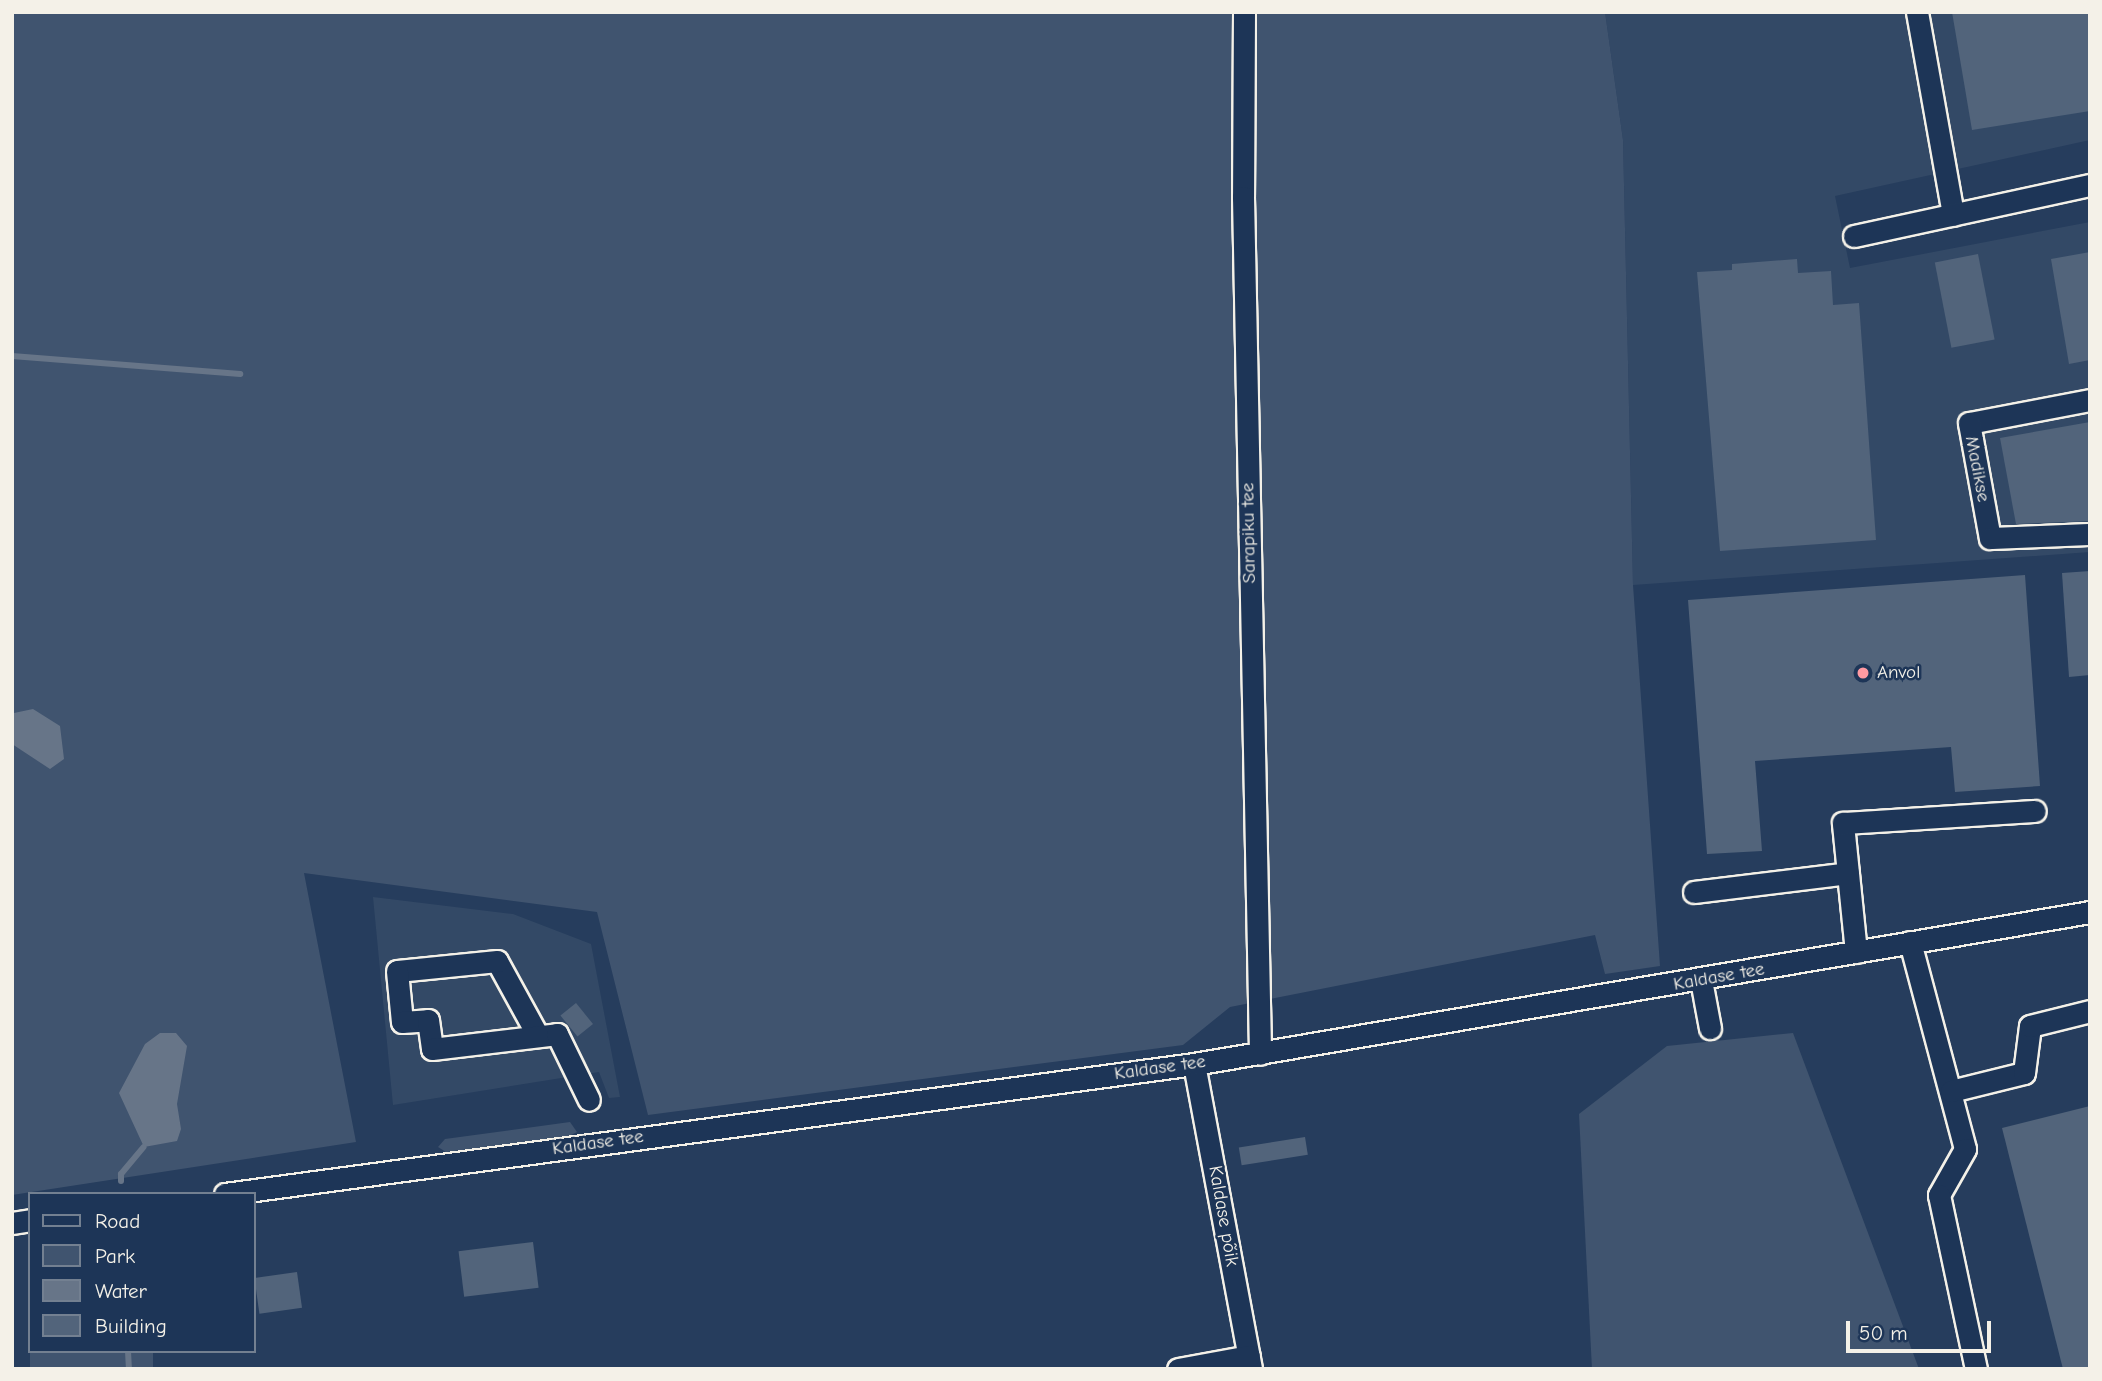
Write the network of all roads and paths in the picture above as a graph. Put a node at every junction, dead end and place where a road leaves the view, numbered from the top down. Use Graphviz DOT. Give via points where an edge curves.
graph roads {
  1 [pos="1244,12"];
  2 [pos="1917,12"];
  3 [pos="2090,185"];
  4 [pos="1953,215"];
  5 [pos="1854,236"];
  6 [pos="2090,400"];
  7 [pos="2090,534"];
  8 [pos="2035,811"];
  9 [pos="1848,873"];
  10 [pos="1694,892"];
  11 [pos="2090,912"];
  12 [pos="1910,943"];
  13 [pos="1856,952"];
  14 [pos="1701,981"];
  15 [pos="2090,1011"];
  16 [pos="1710,1028"];
  17 [pos="538,1036"];
  18 [pos="1260,1054"];
  19 [pos="1194,1064"];
  20 [pos="1951,1091"];
  21 [pos="589,1100"];
  22 [pos="240,1192"];
  23 [pos="1250,1362"];
  24 [pos="1178,1369"];
  25 [pos="1976,1369"];
  1 -- 18 [label="street, Sarapiku tee" via="1243,211"];
  2 -- 4 [label="street"];
  3 -- 4 [label="street"];
  4 -- 5 [label="street"];
  6 -- 7 [label="street, Madikse" via="1969,423 1990,538"];
  8 -- 9 [label="street" via="1843,823"];
  9 -- 10 [label="street"];
  9 -- 13 [label="street"];
  11 -- 12 [label="street, Kaldase tee"];
  12 -- 13 [label="street, Kaldase tee"];
  12 -- 20 [label="street"];
  13 -- 14 [label="street, Kaldase tee"];
  14 -- 16 [label="street"];
  14 -- 18 [label="street, Kaldase tee"];
  15 -- 20 [label="street" via="2030,1026 2024,1073"];
  17 -- 17 [label="street" via="432,1049 428,1020 402,1022 397,971 497,961"];
  17 -- 21 [label="street" via="557,1034"];
  18 -- 19 [label="street, Kaldase tee"];
  19 -- 22 [label="street, Kaldase tee"];
  19 -- 23 [label="street, Kaldase põik"];
  20 -- 25 [label="street" via="1965,1149 1939,1195"];
  23 -- 24 [label="street"];
}
